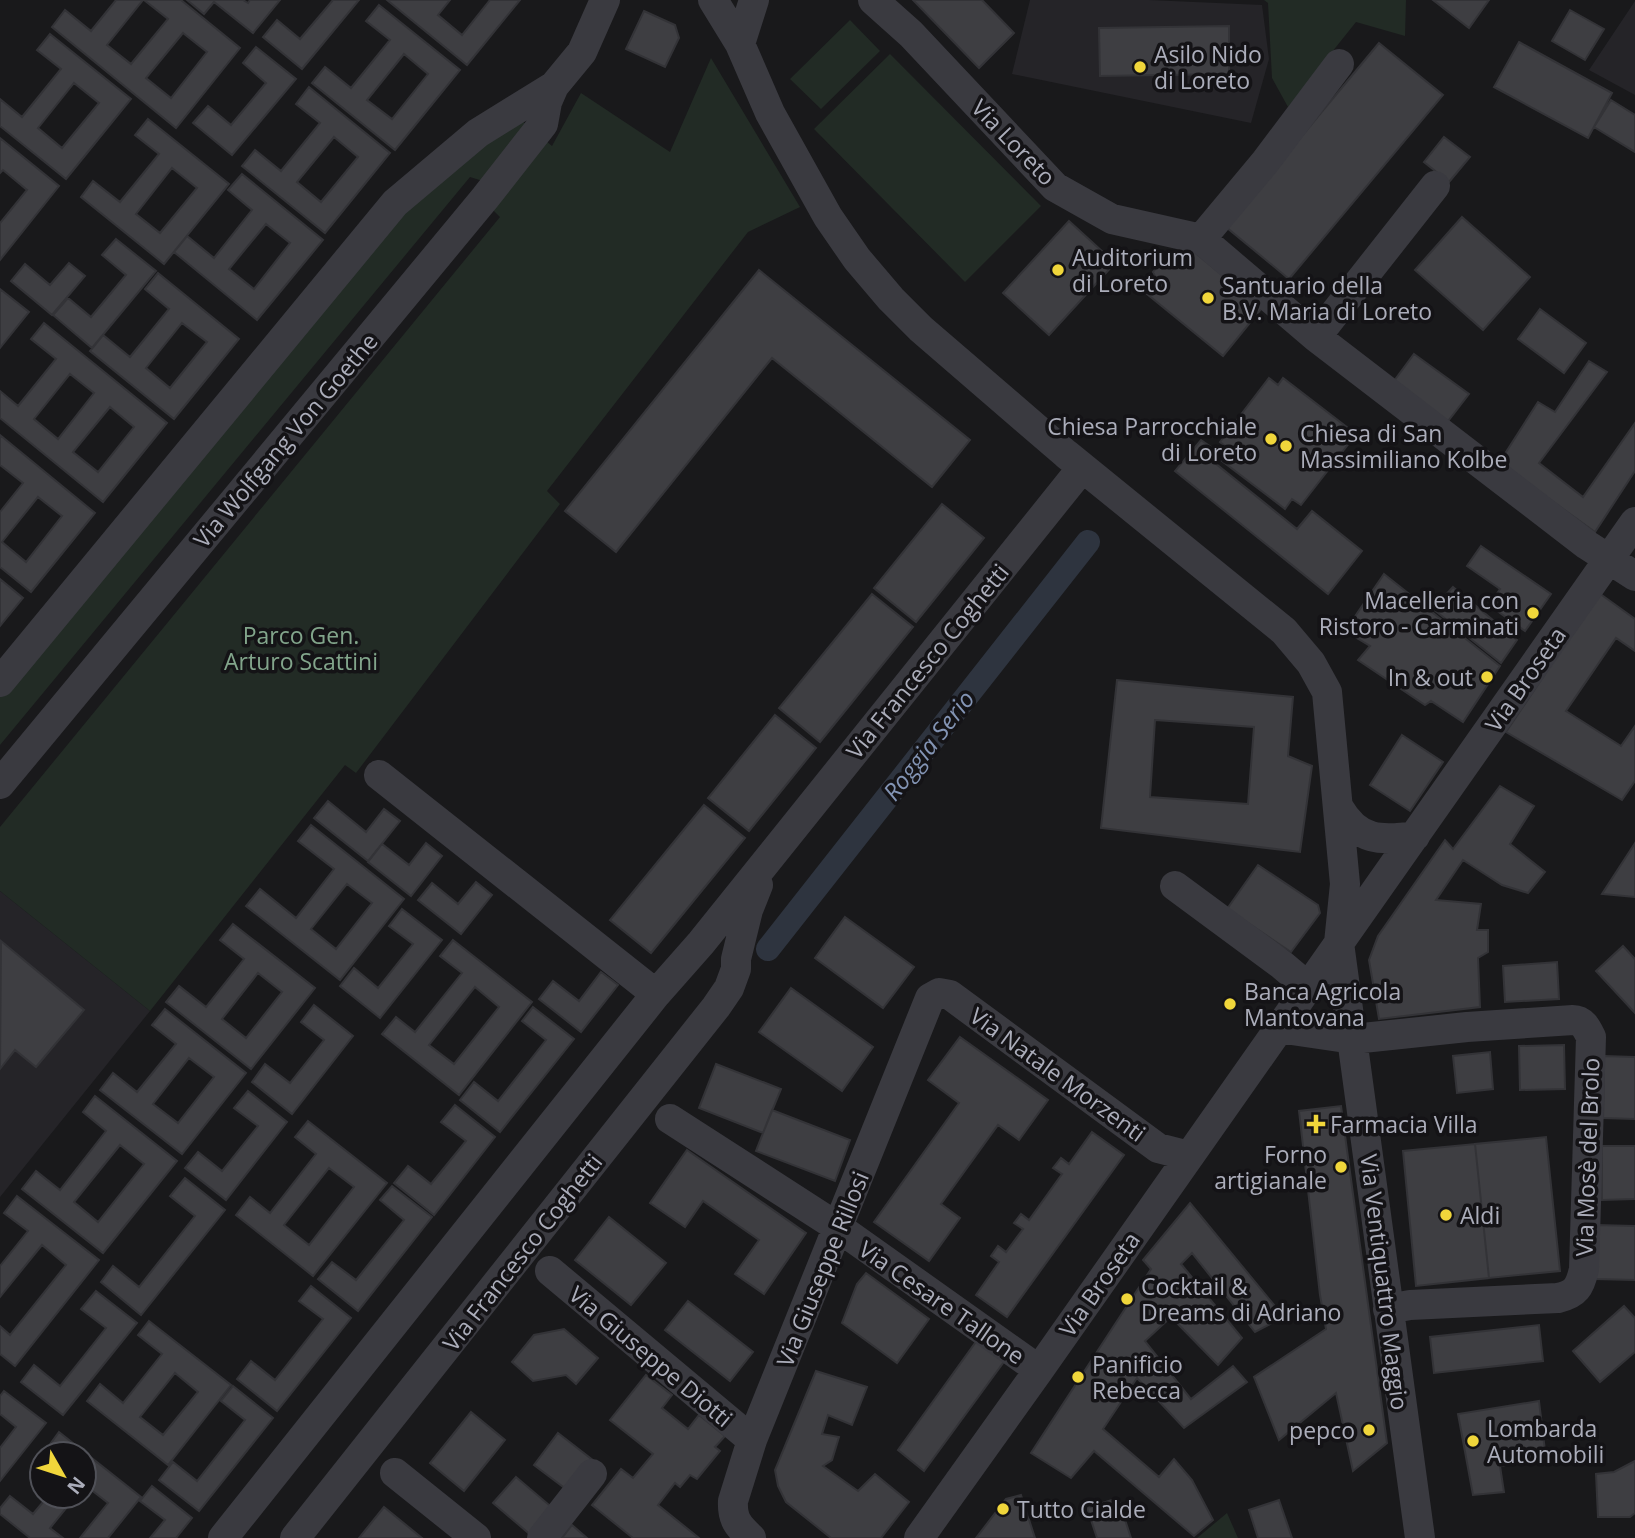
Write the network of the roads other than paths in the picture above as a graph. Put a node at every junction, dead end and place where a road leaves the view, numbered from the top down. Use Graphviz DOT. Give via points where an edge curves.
graph roads {
  1 [pos="713,0"];
  2 [pos="754,0"];
  3 [pos="873,0"];
  4 [pos="602,1"];
  5 [pos="740,44"];
  6 [pos="1339,64"];
  7 [pos="554,86"];
  8 [pos="1435,187"];
  9 [pos="1201,239"];
  10 [pos="1316,337"];
  11 [pos="1082,468"];
  12 [pos="1635,523"];
  13 [pos="1609,560"];
  14 [pos="1635,576"];
  15 [pos="0,682"];
  16 [pos="379,775"];
  17 [pos="0,784"];
  18 [pos="1339,808"];
  19 [pos="1415,836"];
  20 [pos="771,855"];
  21 [pos="1175,886"];
  22 [pos="701,943"];
  23 [pos="1339,943"];
  24 [pos="736,959"];
  25 [pos="1308,987"];
  26 [pos="656,994"];
  27 [pos="930,998"];
  28 [pos="1279,1028"];
  29 [pos="1353,1039"];
  30 [pos="670,1119"];
  31 [pos="1189,1156"];
  32 [pos="839,1228"];
  33 [pos="550,1271"];
  34 [pos="1388,1309"];
  35 [pos="1039,1370"];
  36 [pos="752,1440"];
  37 [pos="395,1473"];
  38 [pos="592,1474"];
  39 [pos="223,1538"];
  40 [pos="295,1538"];
  41 [pos="476,1538"];
  42 [pos="542,1538"];
  43 [pos="751,1538"];
  44 [pos="919,1538"];
  45 [pos="1420,1538"];
  1 -- 5 [label="street, Via Ventiquattro Maggio"];
  2 -- 5 [label="street"];
  3 -- 9 [label="street, Via Loreto" via="911,34 1055,187 1112,219"];
  4 -- 7 [label="street, Via Wolfgang Von Goethe" via="582,52"];
  5 -- 11 [label="street, Via Ventiquattro Maggio" via="770,113 828,217 858,259 921,329"];
  6 -- 9 [label="street"];
  7 -- 15 [label="street, Via Wolfgang Von Goethe" via="478,133 395,203"];
  7 -- 17 [label="street, Via Wolfgang Von Goethe" via="543,124 485,198"];
  8 -- 10 [label="street"];
  9 -- 10 [label="street, Via Loreto"];
  10 -- 13 [label="street, Via Loreto"];
  11 -- 18 [label="street, Via Ventiquattro Maggio" via="1284,631 1311,663 1327,692"];
  11 -- 20 [label="street, Via Francesco Coghetti"];
  12 -- 13 [label="street, Via Broseta"];
  13 -- 14 [label="street, Via Loreto"];
  13 -- 19 [label="street, Via Broseta"];
  16 -- 26 [label="street"];
  18 -- 19 [label="street" via="1368,837"];
  18 -- 23 [label="street, Via Ventiquattro Maggio" via="1345,884"];
  19 -- 23 [label="street, Via Broseta"];
  20 -- 22 [label="street, Via Francesco Coghetti"];
  20 -- 24 [label="street, Via Francesco Coghetti" via="748,910"];
  21 -- 25 [label="street"];
  22 -- 24 [label="street"];
  22 -- 26 [label="street, Via Francesco Coghetti"];
  23 -- 25 [label="street, Via Broseta"];
  23 -- 29 [label="street, Via Ventiquattro Maggio"];
  24 -- 40 [label="street, Via Francesco Coghetti" via="729,988 716,1007"];
  25 -- 28 [label="street, Via Broseta"];
  26 -- 39 [label="street, Via Francesco Coghetti"];
  27 -- 31 [label="street, Via Natale Morzenti" via="939,993 950,995 1158,1148"];
  27 -- 32 [label="street, Via Giuseppe Rillosi"];
  28 -- 29 [label="street"];
  28 -- 31 [label="street, Via Broseta"];
  29 -- 34 [label="street, Via Ventiquattro Maggio"];
  29 -- 34 [label="street, Via Mosè del Brolo" via="1573,1020 1586,1026 1591,1037 1584,1269 1576,1291 1558,1298"];
  30 -- 32 [label="street, Via Cesare Tallone"];
  31 -- 35 [label="street, Via Broseta"];
  32 -- 35 [label="street, Via Cesare Tallone"];
  32 -- 36 [label="street, Via Giuseppe Rillosi"];
  33 -- 36 [label="street, Via Giuseppe Diotti"];
  34 -- 45 [label="street, Via Ventiquattro Maggio"];
  35 -- 44 [label="street, Via Broseta"];
  36 -- 43 [label="street, Via Giuseppe Rillosi" via="732,1511 738,1526"];
  37 -- 41 [label="street"];
  38 -- 42 [label="street"];
}
